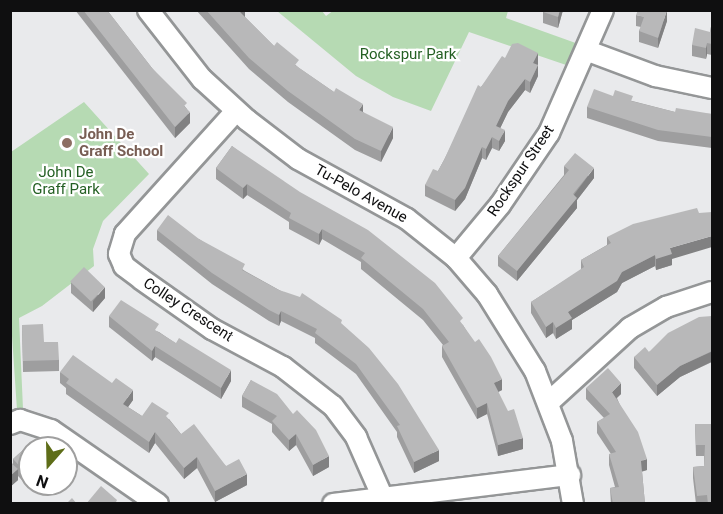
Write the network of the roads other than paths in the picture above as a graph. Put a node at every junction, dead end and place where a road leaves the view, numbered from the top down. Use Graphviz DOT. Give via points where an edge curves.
graph roads {
  1 [pos="148,10"];
  2 [pos="603,10"];
  3 [pos="588,51"];
  4 [pos="712,88"];
  5 [pos="236,111"];
  6 [pos="456,258"];
  7 [pos="712,292"];
  8 [pos="549,402"];
  9 [pos="10,424"];
  10 [pos="570,475"];
  11 [pos="382,496"];
  12 [pos="158,504"];
  13 [pos="333,504"];
  14 [pos="573,504"];
  1 -- 5 [label="street, Tu-Pelo Avenue" via="192,68"];
  2 -- 3 [label="street, Rockspur Street"];
  3 -- 4 [label="street" via="655,76"];
  3 -- 6 [label="street, Rockspur Street" via="549,133 500,206"];
  5 -- 6 [label="street, Tu-Pelo Avenue" via="292,154 391,209"];
  5 -- 11 [label="street, Colley Crescent" via="125,234 119,254 124,266 141,279 212,329 283,367 333,406 356,437"];
  6 -- 8 [label="street, Tu-Pelo Avenue" via="519,340"];
  7 -- 8 [label="street" via="666,308 630,328"];
  8 -- 10 [label="street, Tu-Pelo Avenue"];
  9 -- 12 [label="street" via="20,420 51,430"];
  10 -- 11 [label="street"];
  10 -- 14 [label="street, Tu-Pelo Avenue"];
  11 -- 13 [label="street"];
}
